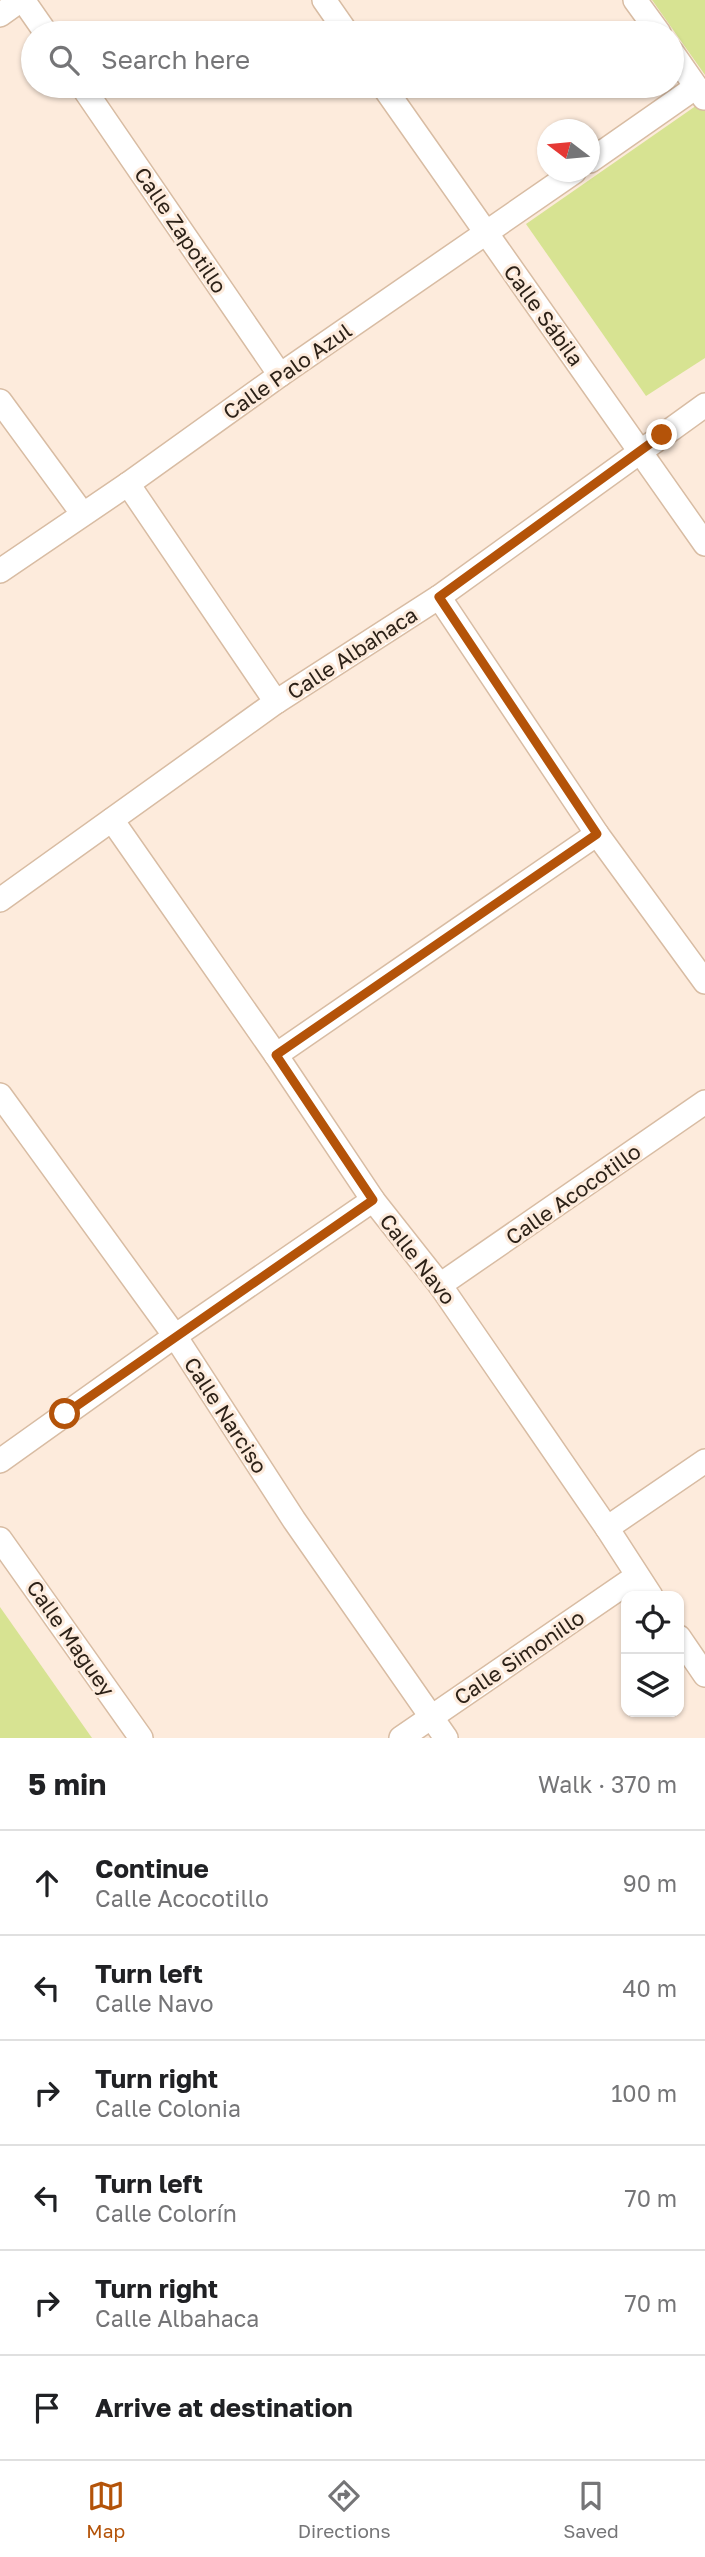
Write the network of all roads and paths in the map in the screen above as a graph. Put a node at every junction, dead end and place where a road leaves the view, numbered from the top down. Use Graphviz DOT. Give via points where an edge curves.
graph roads {
  1 [pos="22,0"];
  2 [pos="324,0"];
  3 [pos="635,0"];
  4 [pos="0,15"];
  5 [pos="37,21"];
  6 [pos="339,21"];
  7 [pos="650,21"];
  8 [pos="684,69"];
  9 [pos="701,93"];
  10 [pos="90,98"];
  11 [pos="391,98"];
  12 [pos="600,154"];
  13 [pos="559,182"];
  14 [pos="485,233"];
  15 [pos="280,375"];
  16 [pos="0,401"];
  17 [pos="705,405"];
  18 [pos="640,450"];
  19 [pos="128,484"];
  20 [pos="82,513"];
  21 [pos="705,544"];
  22 [pos="0,570"];
  23 [pos="439,597"];
  24 [pos="276,702"];
  25 [pos="112,820"];
  26 [pos="597,834"];
  27 [pos="0,900"];
  28 [pos="704,977"];
  29 [pos="276,1055"];
  30 [pos="0,1095"];
  31 [pos="705,1102"];
  32 [pos="373,1200"];
  33 [pos="440,1285"];
  34 [pos="175,1336"];
  35 [pos="0,1461"];
  36 [pos="705,1461"];
  37 [pos="607,1528"];
  38 [pos="0,1539"];
  39 [pos="637,1576"];
  40 [pos="648,1591"];
  41 [pos="684,1644"];
  42 [pos="705,1675"];
  43 [pos="431,1716"];
  44 [pos="141,1738"];
  45 [pos="401,1738"];
  46 [pos="446,1738"];
  1 -- 4 [label="street"];
  1 -- 5 [label="street"];
  2 -- 6 [label="street"];
  3 -- 7 [label="street"];
  8 -- 9 [label="street"];
  9 -- 12 [label="street"];
  10 -- 15 [label="street, Calle Zapotillo"];
  11 -- 14 [label="street, Calle Sábila"];
  13 -- 14 [label="street, Calle Palo Azul"];
  14 -- 15 [label="street, Calle Palo Azul"];
  14 -- 18 [label="street, Calle Sábila"];
  15 -- 19 [label="street, Calle Palo Azul"];
  16 -- 20 [label="street"];
  17 -- 18 [label="street, Calle Albahaca"];
  18 -- 21 [label="street, Calle Sábila"];
  18 -- 23 [label="street, Calle Albahaca"];
  19 -- 20 [label="street, Calle Palo Azul"];
  19 -- 24 [label="street"];
  20 -- 22 [label="street, Calle Palo Azul"];
  23 -- 24 [label="street, Calle Albahaca"];
  23 -- 26 [label="street"];
  24 -- 25 [label="street, Calle Albahaca"];
  25 -- 27 [label="street, Calle Albahaca"];
  25 -- 29 [label="street, Calle Navo"];
  26 -- 28 [label="street"];
  26 -- 29 [label="street"];
  29 -- 32 [label="street, Calle Navo"];
  30 -- 34 [label="street, Calle Narciso"];
  31 -- 33 [label="street, Calle Acocotillo"];
  32 -- 33 [label="street, Calle Navo"];
  32 -- 34 [label="street"];
  33 -- 37 [label="street, Calle Navo"];
  34 -- 35 [label="street"];
  34 -- 43 [label="street, Calle Narciso" via="294,1520"];
  36 -- 37 [label="street"];
  37 -- 39 [label="street, Calle Navo"];
  38 -- 44 [label="street, Calle Maguey"];
  39 -- 40 [label="street, Calle Navo"];
  39 -- 43 [label="street, Calle Simonillo"];
  41 -- 42 [label="street"];
  43 -- 45 [label="street, Calle Simonillo"];
  43 -- 46 [label="street, Calle Narciso"];
}
